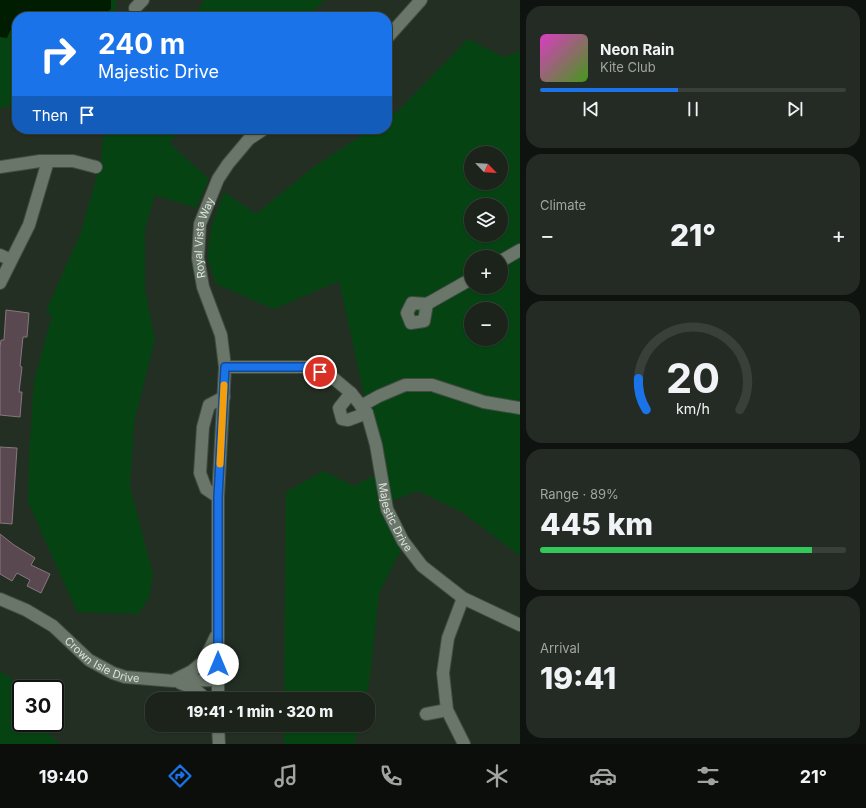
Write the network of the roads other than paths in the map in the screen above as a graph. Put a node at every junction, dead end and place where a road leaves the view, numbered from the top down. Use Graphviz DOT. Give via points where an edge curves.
graph roads {
  1 [pos="421,0"];
  2 [pos="392,32"];
  3 [pos="256,134"];
  4 [pos="48,161"];
  5 [pos="0,167"];
  6 [pos="96,167"];
  7 [pos="520,250"];
  8 [pos="508,257"];
  9 [pos="6,258"];
  10 [pos="0,283"];
  11 [pos="464,283"];
  12 [pos="427,304"];
  13 [pos="225,367"];
  14 [pos="350,393"];
  15 [pos="224,397"];
  16 [pos="520,408"];
  17 [pos="364,410"];
  18 [pos="218,497"];
  19 [pos="463,598"];
  20 [pos="0,599"];
  21 [pos="520,625"];
  22 [pos="218,633"];
  23 [pos="218,680"];
  24 [pos="174,681"];
  25 [pos="198,692"];
  26 [pos="218,692"];
  27 [pos="447,710"];
  28 [pos="426,714"];
  29 [pos="218,732"];
  30 [pos="219,744"];
  31 [pos="464,744"];
  1 -- 2 [label="street"];
  3 -- 13 [label="street, Royal Vista Way" via="249,139 218,179 200,224 198,258 202,287 222,336"];
  4 -- 5 [label="street"];
  4 -- 6 [label="street" via="74,161"];
  4 -- 9 [label="street" via="29,225"];
  7 -- 8 [label="street"];
  9 -- 10 [label="street"];
  11 -- 12 [label="street"];
  13 -- 14 [label="street, Majestic Drive" via="308,367 332,377"];
  13 -- 15 [label="street, Royal Vista Way"];
  14 -- 17 [label="street, Majestic Drive"];
  14 -- 17 [label="street" via="339,408 342,419 348,420"];
  15 -- 18 [label="street, Royal Vista Way"];
  15 -- 18 [label="street" via="209,405 203,427 200,473 206,489"];
  16 -- 17 [label="street" via="484,402 432,385 405,385 379,396"];
  17 -- 19 [label="street, Majestic Drive" via="376,445 387,509 403,541 422,566"];
  18 -- 22 [label="street, Royal Vista Way"];
  19 -- 21 [label="street, Majestic Drive"];
  19 -- 27 [label="street" via="448,638 443,673"];
  20 -- 24 [label="street, Crown Isle Drive" via="26,610 53,626 89,660 113,673 125,677"];
  22 -- 23 [label="street, Royal Vista Way"];
  22 -- 24 [label="street" via="204,661"];
  23 -- 24 [label="street, Crown Isle Drive"];
  23 -- 26 [label="street, Royal Vista Way"];
  24 -- 25 [label="street"];
  27 -- 28 [label="street"];
  27 -- 31 [label="street"];
  29 -- 30 [label="street"];
}
